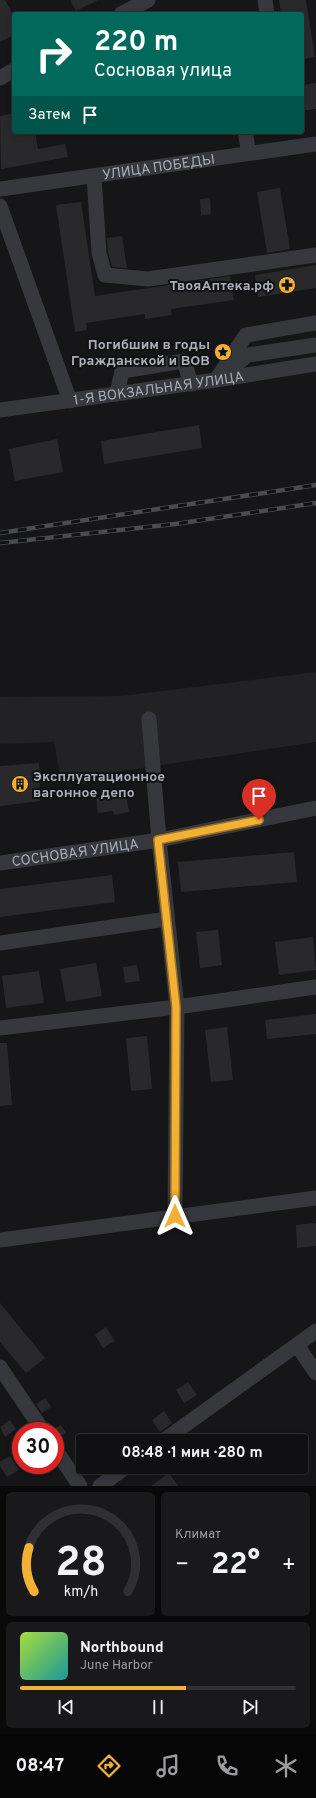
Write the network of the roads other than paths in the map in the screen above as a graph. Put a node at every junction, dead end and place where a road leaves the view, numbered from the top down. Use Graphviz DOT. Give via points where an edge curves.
graph roads {
  1 [pos="148,0"];
  2 [pos="265,0"];
  3 [pos="125,12"];
  4 [pos="267,12"];
  5 [pos="12,71"];
  6 [pos="0,78"];
  7 [pos="245,134"];
  8 [pos="316,144"];
  9 [pos="249,153"];
  10 [pos="94,176"];
  11 [pos="0,189"];
  12 [pos="0,206"];
  13 [pos="316,255"];
  14 [pos="316,323"];
  15 [pos="316,346"];
  16 [pos="316,364"];
  17 [pos="216,380"];
  18 [pos="191,384"];
  19 [pos="117,394"];
  20 [pos="70,401"];
  21 [pos="0,410"];
  22 [pos="149,719"];
  23 [pos="316,808"];
  24 [pos="158,840"];
  25 [pos="0,863"];
  26 [pos="167,918"];
  27 [pos="0,943"];
  28 [pos="316,987"];
  29 [pos="176,1007"];
  30 [pos="0,1028"];
  31 [pos="316,1198"];
  32 [pos="175,1216"];
  33 [pos="0,1240"];
  34 [pos="316,1331"];
  35 [pos="297,1345"];
  36 [pos="0,1367"];
  37 [pos="316,1373"];
  38 [pos="37,1422"];
  39 [pos="173,1434"];
  40 [pos="64,1462"];
  41 [pos="116,1474"];
  42 [pos="80,1486"];
  43 [pos="100,1486"];
  1 -- 3 [label="street"];
  2 -- 4 [label="street"];
  5 -- 6 [label="street"];
  7 -- 9 [label="street"];
  8 -- 9 [label="street, УЛИЦА ПОБЕДЫ"];
  9 -- 10 [label="street, УЛИЦА ПОБЕДЫ"];
  10 -- 11 [label="street, УЛИЦА ПОБЕДЫ"];
  10 -- 13 [label="street" via="99,253 105,275 148,279"];
  12 -- 20 [label="street"];
  14 -- 17 [label="street" via="246,335"];
  15 -- 17 [label="street" via="248,354"];
  16 -- 17 [label="street, 1-Я ВОКЗАЛЬНАЯ УЛИЦА"];
  17 -- 18 [label="street, 1-Я ВОКЗАЛЬНАЯ УЛИЦА"];
  18 -- 19 [label="street, 1-Я ВОКЗАЛЬНАЯ УЛИЦА"];
  18 -- 19 [label="street" via="184,361 122,371"];
  19 -- 20 [label="street, 1-Я ВОКЗАЛЬНАЯ УЛИЦА"];
  20 -- 21 [label="street, 1-Я ВОКЗАЛЬНАЯ УЛИЦА"];
  22 -- 24 [label="street"];
  23 -- 24 [label="street, СОСНОВАЯ УЛИЦА"];
  24 -- 25 [label="street, СОСНОВАЯ УЛИЦА"];
  24 -- 26 [label="street"];
  26 -- 27 [label="street"];
  26 -- 29 [label="street"];
  28 -- 29 [label="street"];
  29 -- 30 [label="street"];
  29 -- 32 [label="street"];
  31 -- 32 [label="street"];
  32 -- 33 [label="street"];
  34 -- 35 [label="street"];
  35 -- 37 [label="street"];
  35 -- 39 [label="street"];
  36 -- 38 [label="street"];
  40 -- 42 [label="street"];
  41 -- 43 [label="street"];
}
